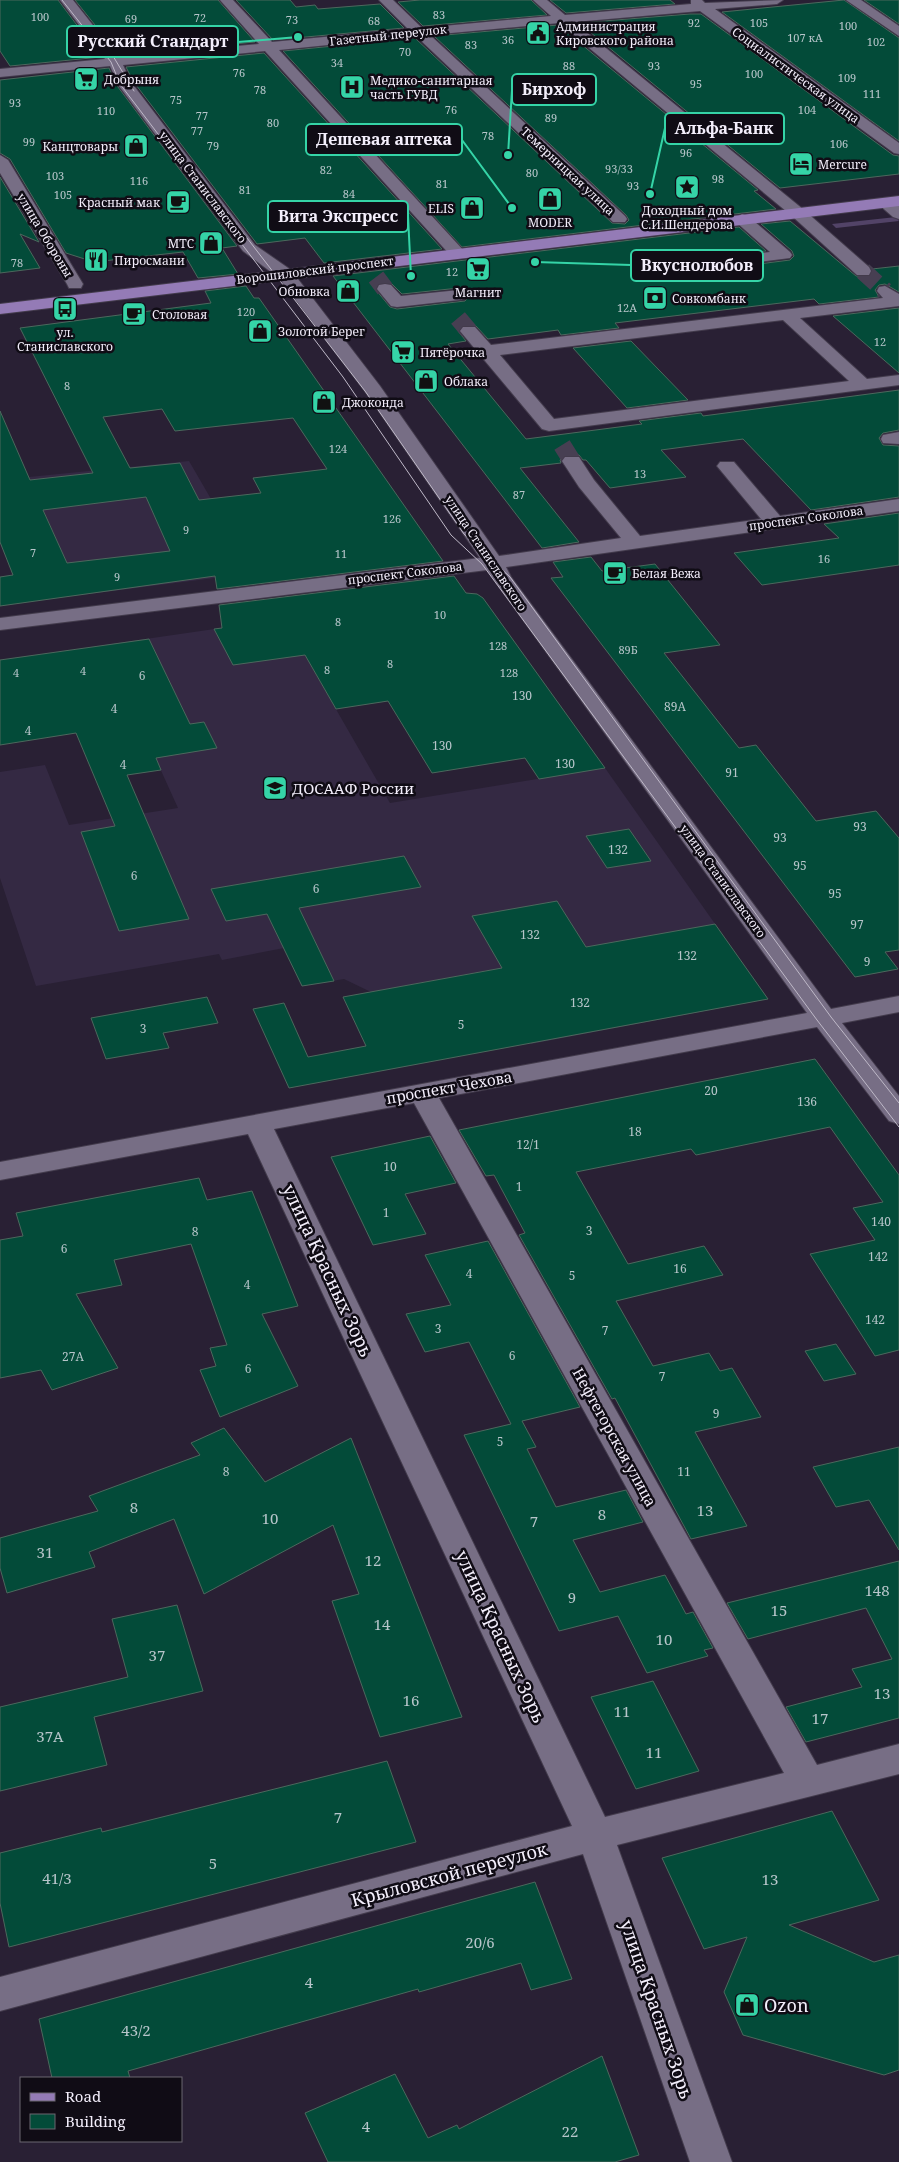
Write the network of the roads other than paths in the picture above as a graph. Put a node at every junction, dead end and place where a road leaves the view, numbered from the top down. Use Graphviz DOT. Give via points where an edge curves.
graph roads {
  1 [pos="66,0"];
  2 [pos="226,0"];
  3 [pos="385,0"];
  4 [pos="539,0"];
  5 [pos="777,0"];
  6 [pos="852,0"];
  7 [pos="698,3"];
  8 [pos="563,19"];
  9 [pos="420,32"];
  10 [pos="899,32"];
  11 [pos="269,47"];
  12 [pos="114,62"];
  13 [pos="0,74"];
  14 [pos="899,150"];
  15 [pos="0,160"];
  16 [pos="899,188"];
  17 [pos="784,201"];
  18 [pos="892,202"];
  19 [pos="798,213"];
  20 [pos="899,214"];
  21 [pos="742,219"];
  22 [pos="619,220"];
  23 [pos="446,240"];
  24 [pos="458,254"];
  25 [pos="266,262"];
  26 [pos="863,271"];
  27 [pos="643,272"];
  28 [pos="285,274"];
  29 [pos="376,276"];
  30 [pos="75,284"];
  31 [pos="885,291"];
  32 [pos="0,293"];
  33 [pos="460,295"];
  34 [pos="439,298"];
  35 [pos="0,309"];
  36 [pos="452,312"];
  37 [pos="786,314"];
  38 [pos="469,331"];
  39 [pos="487,351"];
  40 [pos="899,380"];
  41 [pos="864,384"];
  42 [pos="572,461"];
  43 [pos="727,466"];
  44 [pos="899,505"];
  45 [pos="775,522"];
  46 [pos="635,542"];
  47 [pos="493,562"];
  48 [pos="0,624"];
  49 [pos="899,1004"];
  50 [pos="824,1018"];
  51 [pos="422,1092"];
  52 [pos="899,1115"];
  53 [pos="258,1124"];
  54 [pos="0,1171"];
  55 [pos="899,1759"];
  56 [pos="808,1782"];
  57 [pos="595,1835"];
  58 [pos="0,1994"];
  59 [pos="710,2162"];
  1 -- 12 [label="street, улица Станиславского"];
  2 -- 11 [label="street"];
  3 -- 9 [label="street, Темерницкая улица"];
  4 -- 8 [label="street"];
  5 -- 7 [label="street, Газетный переулок"];
  6 -- 10 [label="street"];
  7 -- 8 [label="street, Газетный переулок"];
  7 -- 14 [label="street, Социалистическая улица"];
  8 -- 9 [label="street, Газетный переулок"];
  8 -- 17 [label="street"];
  9 -- 11 [label="street, Газетный переулок"];
  9 -- 22 [label="street, Темерницкая улица"];
  11 -- 12 [label="street, Газетный переулок"];
  11 -- 23 [label="street"];
  12 -- 13 [label="street, Газетный переулок"];
  12 -- 25 [label="street, улица Станиславского" via="124,83 243,241"];
  15 -- 30 [label="street, улица Обороны"];
  16 -- 17 [label="main road, Ворошиловский проспект"];
  17 -- 19 [label="street"];
  17 -- 22 [label="main road, Ворошиловский проспект"];
  18 -- 19 [label="main road, Ворошиловский проспект"];
  18 -- 20 [label="street"];
  19 -- 21 [label="main road, Ворошиловский проспект"];
  19 -- 26 [label="street"];
  21 -- 24 [label="main road, Ворошиловский проспект"];
  21 -- 27 [label="street" via="784,255"];
  22 -- 23 [label="main road, Ворошиловский проспект"];
  23 -- 24 [label="street"];
  23 -- 25 [label="main road, Ворошиловский проспект"];
  24 -- 29 [label="main road, Ворошиловский проспект"];
  25 -- 28 [label="street, улица Станиславского"];
  25 -- 30 [label="main road, Ворошиловский проспект"];
  28 -- 29 [label="main road, Ворошиловский проспект"];
  28 -- 35 [label="main road, Ворошиловский проспект"];
  28 -- 47 [label="street, улица Станиславского" via="374,390"];
  29 -- 34 [label="street" via="397,302"];
  30 -- 32 [label="main road, Ворошиловский проспект"];
  31 -- 37 [label="street" via="897,301"];
  33 -- 34 [label="street"];
  34 -- 36 [label="street"];
  37 -- 39 [label="street"];
  37 -- 41 [label="street"];
  38 -- 39 [label="street"];
  39 -- 41 [label="street" via="554,432"];
  40 -- 41 [label="street"];
  42 -- 46 [label="street"];
  43 -- 45 [label="street"];
  44 -- 45 [label="street, проспект Соколова"];
  45 -- 46 [label="street, проспект Соколова"];
  46 -- 47 [label="street, проспект Соколова"];
  47 -- 48 [label="street, проспект Соколова"];
  47 -- 50 [label="street, улица Станиславского" via="507,586"];
  49 -- 50 [label="street, проспект Чехова"];
  50 -- 51 [label="street, проспект Чехова"];
  50 -- 52 [label="street, улица Станиславского"];
  51 -- 53 [label="street, проспект Чехова"];
  51 -- 56 [label="street, Нефтегорская улица"];
  53 -- 54 [label="street, проспект Чехова"];
  53 -- 57 [label="street, улица Красных Зорь"];
  55 -- 56 [label="street, Крыловской переулок"];
  56 -- 57 [label="street, Крыловской переулок"];
  57 -- 58 [label="street, Крыловской переулок"];
  57 -- 59 [label="street, улица Красных Зорь"];
}
